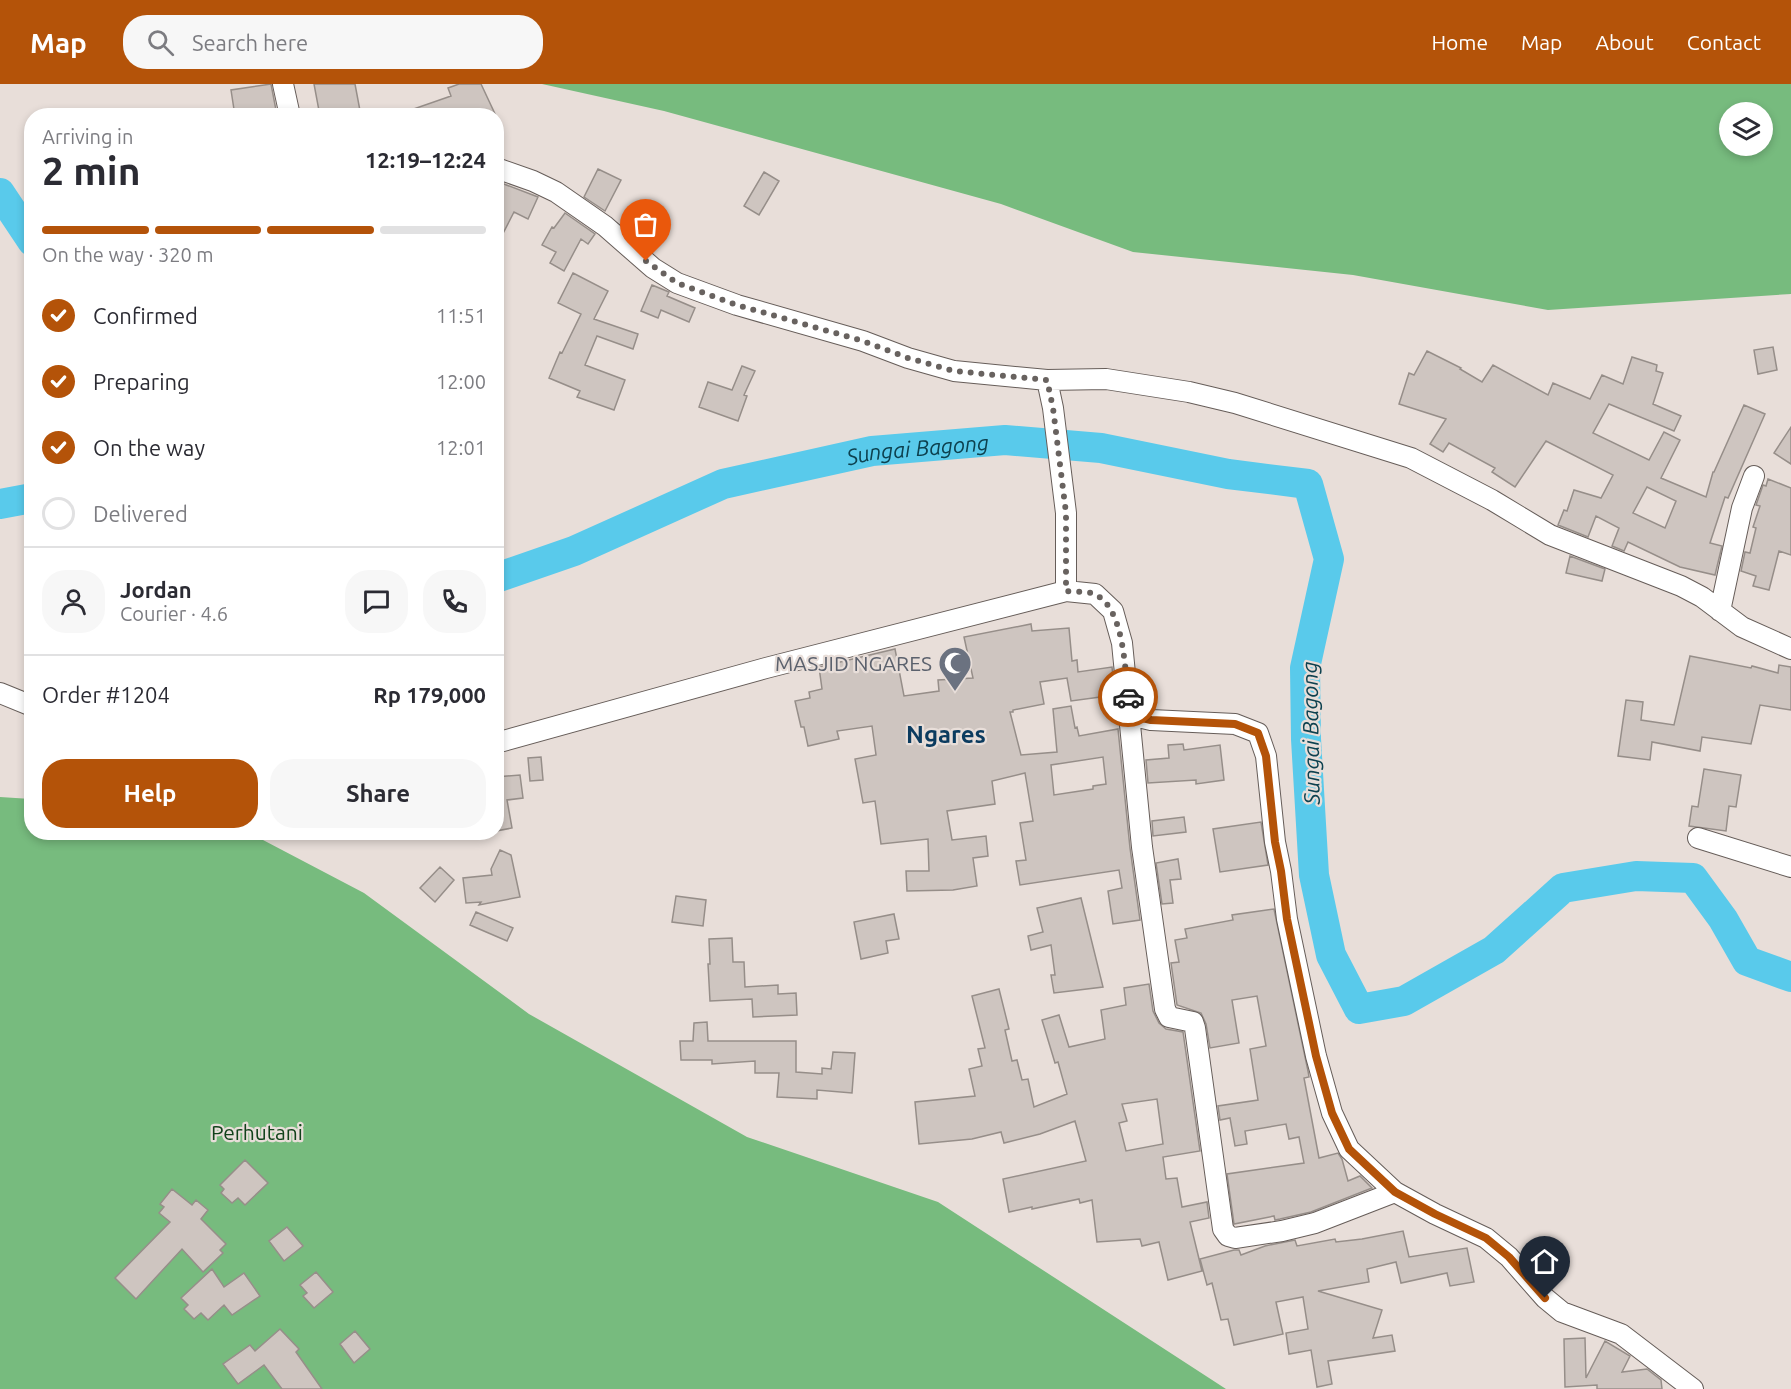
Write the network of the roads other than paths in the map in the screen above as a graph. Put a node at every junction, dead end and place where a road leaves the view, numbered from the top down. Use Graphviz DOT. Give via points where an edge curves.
graph roads {
  1 [pos="283,84"];
  2 [pos="288,108"];
  3 [pos="504,171"];
  4 [pos="1047,380"];
  5 [pos="1754,476"];
  6 [pos="1066,591"];
  7 [pos="1720,611"];
  8 [pos="1791,649"];
  9 [pos="0,693"];
  10 [pos="24,703"];
  11 [pos="1130,715"];
  12 [pos="504,741"];
  13 [pos="1698,838"];
  14 [pos="1791,867"];
  15 [pos="1395,1192"];
  16 [pos="1693,1389"];
  1 -- 2 [label="street"];
  3 -- 4 [label="street" via="556,192 677,283 954,371"];
  4 -- 6 [label="street" via="1066,513"];
  4 -- 7 [label="street" via="1106,379 1189,392 1411,458 1550,535 1681,585"];
  5 -- 7 [label="street" via="1742,508"];
  6 -- 11 [label="street" via="1095,594 1113,610 1122,644"];
  6 -- 12 [label="street"];
  7 -- 8 [label="street" via="1742,627"];
  9 -- 10 [label="street"];
  11 -- 15 [label="street" via="1151,720 1235,724 1258,733 1266,756 1287,919 1332,1113 1349,1149"];
  11 -- 15 [label="street" via="1142,847 1165,1009 1169,1017 1193,1022 1195,1028 1223,1229 1235,1238 1282,1231 1315,1223"];
  13 -- 14 [label="street"];
  15 -- 16 [label="street" via="1486,1238 1562,1311 1621,1334"];
}
